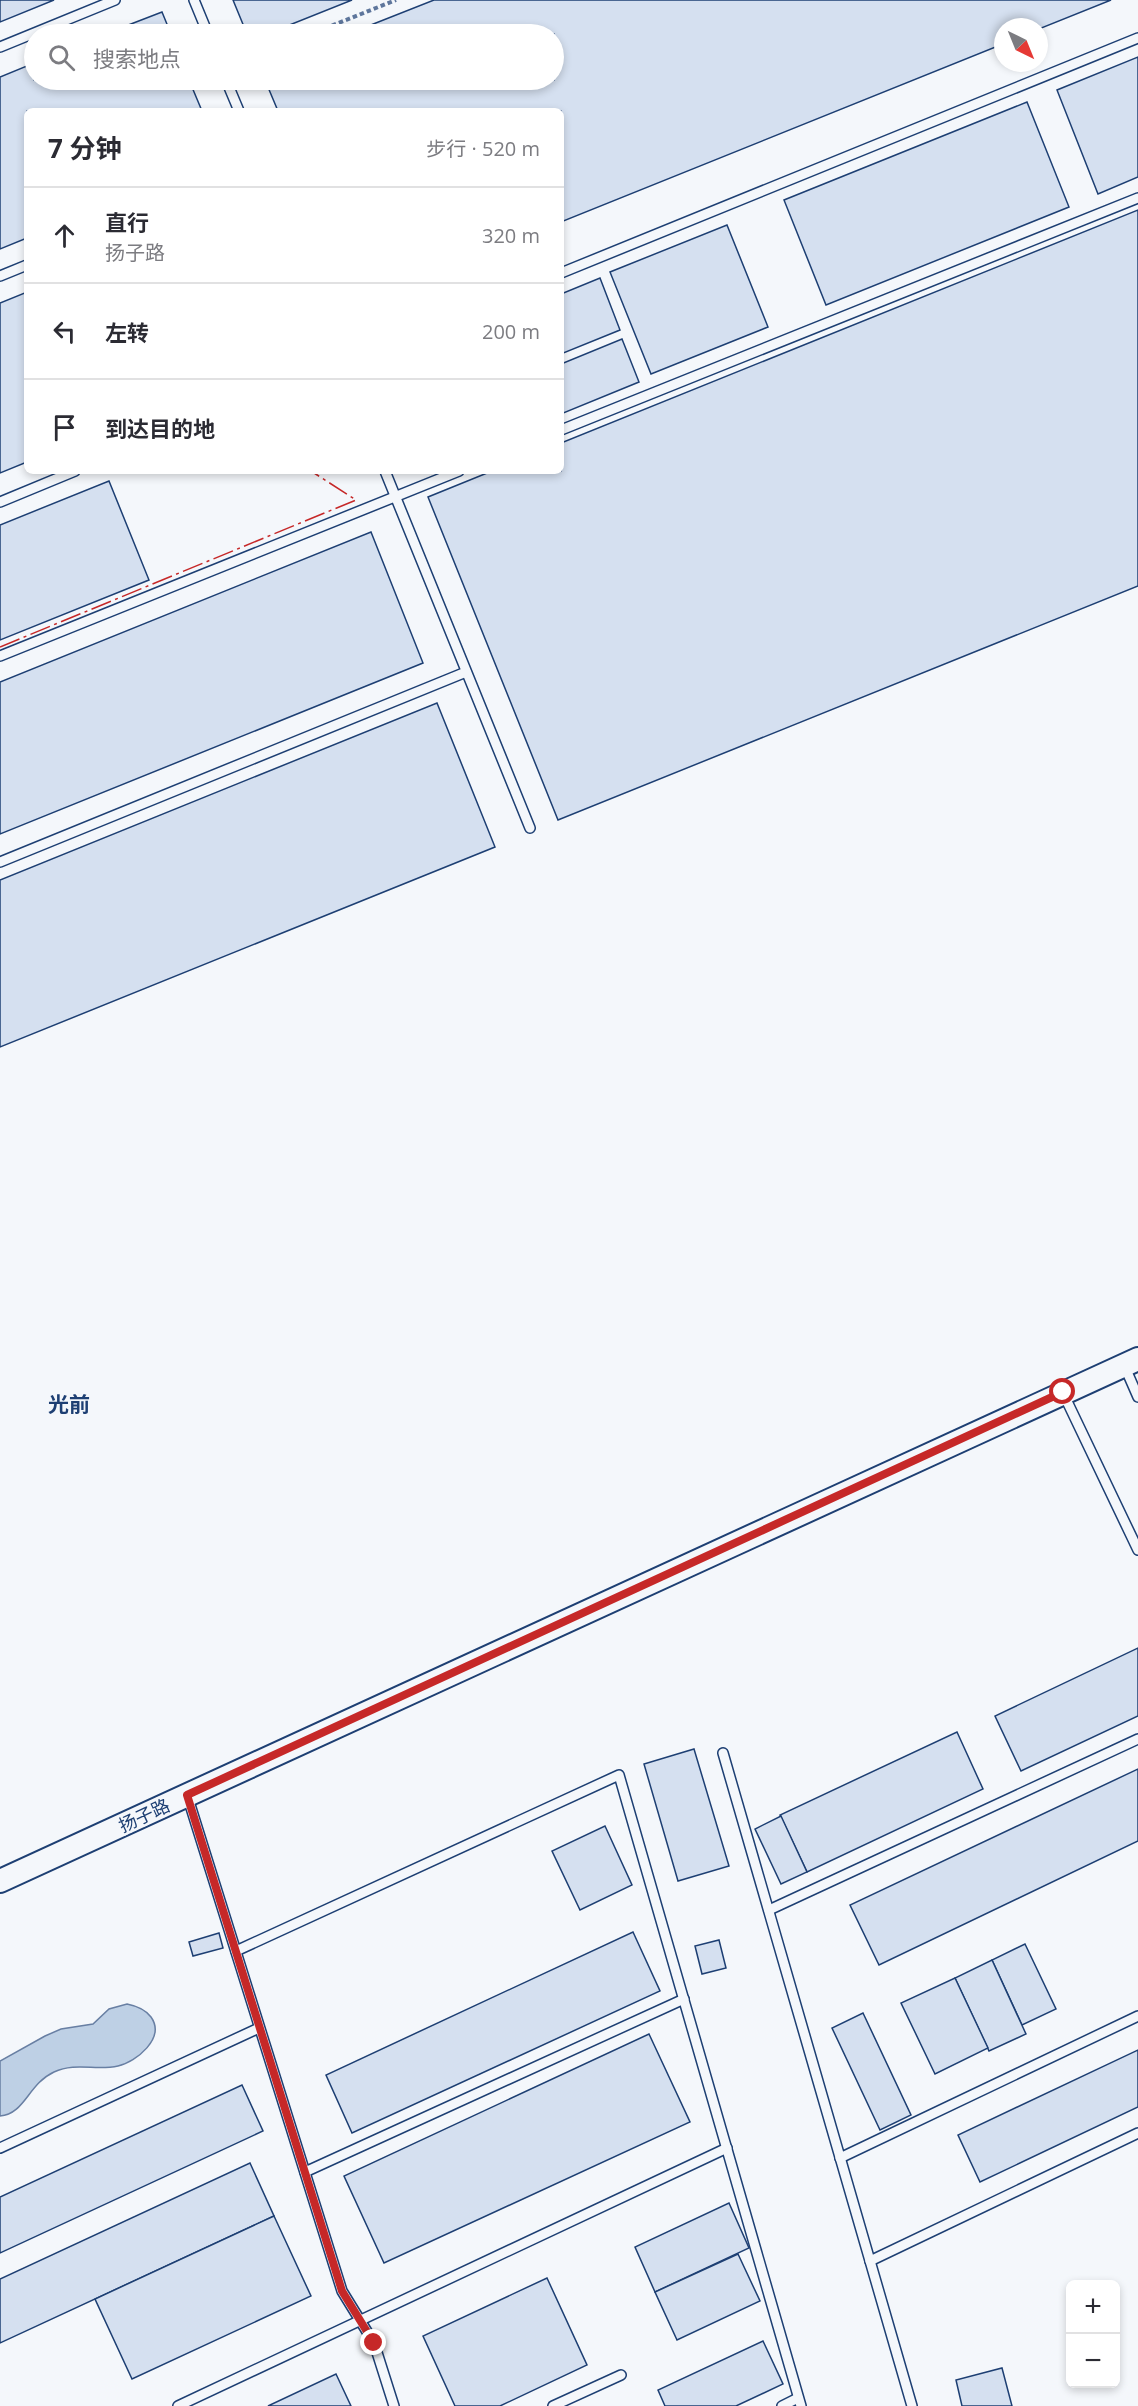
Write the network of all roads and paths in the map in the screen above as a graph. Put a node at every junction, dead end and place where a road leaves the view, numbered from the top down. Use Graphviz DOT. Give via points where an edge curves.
graph roads {
  1 [pos="115,0"];
  2 [pos="194,0"];
  3 [pos="396,0"];
  4 [pos="56,24"];
  5 [pos="204,24"];
  6 [pos="336,24"];
  7 [pos="24,37"];
  8 [pos="1138,38"];
  9 [pos="0,47"];
  10 [pos="230,90"];
  11 [pos="238,108"];
  12 [pos="1138,198"];
  13 [pos="24,266"];
  14 [pos="564,272"];
  15 [pos="0,276"];
  16 [pos="564,429"];
  17 [pos="68,474"];
  18 [pos="386,474"];
  19 [pos="452,474"];
  20 [pos="395,497"];
  21 [pos="0,502"];
  22 [pos="0,656"];
  23 [pos="466,672"];
  24 [pos="530,828"];
  25 [pos="0,862"];
  26 [pos="1131,1362"];
  27 [pos="1063,1392"];
  28 [pos="1138,1397"];
  29 [pos="1138,1550"];
  30 [pos="1138,1739"];
  31 [pos="723,1753"];
  32 [pos="187,1795"];
  33 [pos="0,1881"];
  34 [pos="769,1910"];
  35 [pos="236,1951"];
  36 [pos="684,1999"];
  37 [pos="1138,2016"];
  38 [pos="259,2028"];
  39 [pos="1138,2133"];
  40 [pos="0,2148"];
  41 [pos="727,2148"];
  42 [pos="840,2158"];
  43 [pos="305,2172"];
  44 [pos="870,2261"];
  45 [pos="360,2320"];
  46 [pos="621,2375"];
  47 [pos="800,2402"];
  48 [pos="178,2406"];
  49 [pos="394,2406"];
  50 [pos="553,2406"];
  51 [pos="782,2406"];
  52 [pos="912,2406"];
  1 -- 4 [label="lane"];
  2 -- 5 [label="lane"];
  3 -- 6 [label="path"];
  7 -- 9 [label="lane"];
  8 -- 14 [label="lane"];
  10 -- 11 [label="lane"];
  12 -- 16 [label="lane"];
  13 -- 15 [label="lane"];
  17 -- 21 [label="lane"];
  18 -- 20 [label="lane"];
  19 -- 20 [label="lane"];
  20 -- 22 [label="lane"];
  20 -- 23 [label="lane"];
  23 -- 24 [label="lane"];
  23 -- 25 [label="lane"];
  26 -- 27 [label="street, 扬子路"];
  26 -- 28 [label="lane"];
  27 -- 29 [label="lane"];
  27 -- 32 [label="street, 扬子路"];
  30 -- 34 [label="lane"];
  31 -- 34 [label="lane"];
  32 -- 33 [label="street, 扬子路"];
  32 -- 35 [label="lane"];
  34 -- 42 [label="lane"];
  35 -- 36 [label="lane" via="619,1775"];
  35 -- 38 [label="lane"];
  36 -- 41 [label="lane"];
  36 -- 43 [label="lane"];
  37 -- 42 [label="lane"];
  38 -- 40 [label="lane"];
  38 -- 43 [label="lane"];
  39 -- 44 [label="lane"];
  41 -- 45 [label="lane"];
  41 -- 47 [label="lane"];
  42 -- 44 [label="lane"];
  43 -- 45 [label="lane" via="342,2291"];
  44 -- 52 [label="lane"];
  45 -- 48 [label="lane"];
  45 -- 49 [label="lane" via="374,2343"];
  46 -- 50 [label="lane"];
  47 -- 51 [label="lane"];
}
